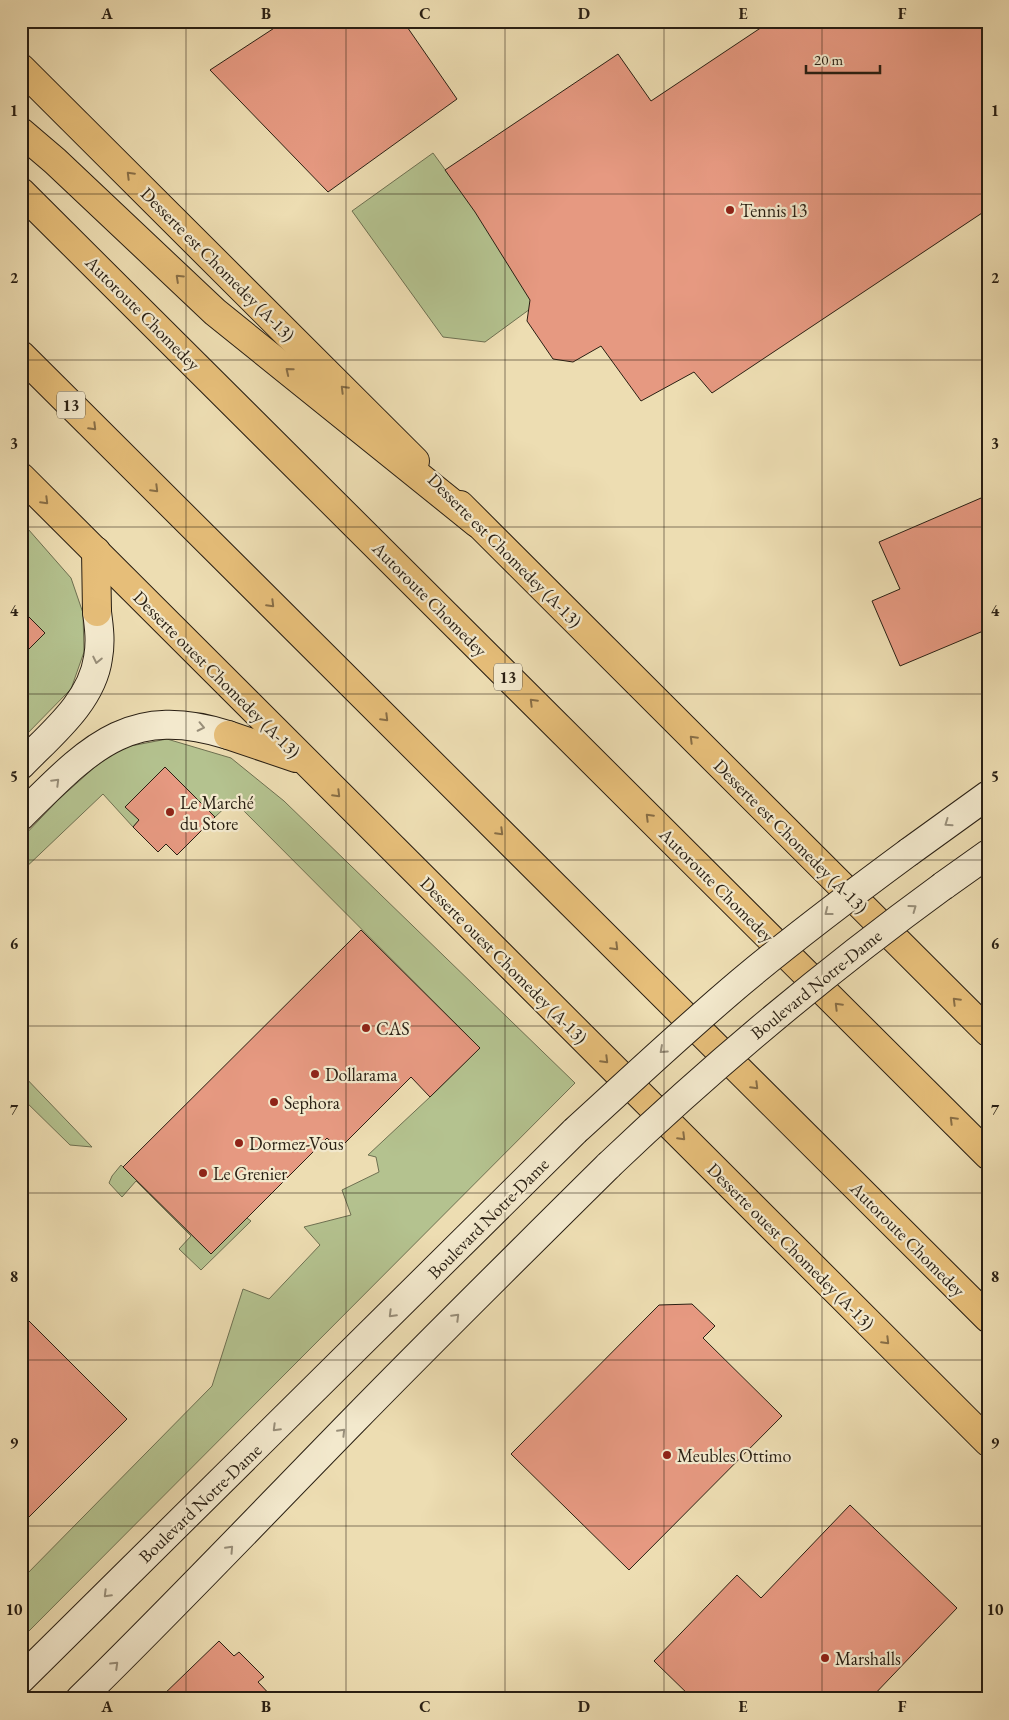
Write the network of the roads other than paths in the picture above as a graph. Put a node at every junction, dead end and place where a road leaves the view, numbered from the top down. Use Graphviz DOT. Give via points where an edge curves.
graph roads {
  1 [pos="21,68"];
  2 [pos="21,132"];
  3 [pos="21,192"];
  4 [pos="21,355"];
  5 [pos="21,477"];
  6 [pos="477,523"];
  7 [pos="96,551"];
  8 [pos="97,612"];
  9 [pos="228,735"];
  10 [pos="302,760"];
  11 [pos="21,765"];
  12 [pos="988,796"];
  13 [pos="21,816"];
  14 [pos="988,854"];
  15 [pos="988,1032"];
  16 [pos="988,1155"];
  17 [pos="988,1318"];
  18 [pos="988,1442"];
  19 [pos="21,1679"];
  20 [pos="80,1699"];
  6 -- 1 [label="main road, Desserte est Chomedey (A-13), one-way"];
  6 -- 2 [label="main road, one-way" via="215,312"];
  16 -- 3 [label="main road, Autoroute Chomedey / 13, one-way"];
  4 -- 17 [label="main road, Autoroute Chomedey / 13, one-way"];
  5 -- 7 [label="main road, Desserte ouest Chomedey (A-13), one-way"];
  15 -- 6 [label="main road, Desserte est Chomedey (A-13), one-way"];
  7 -- 8 [label="main road"];
  7 -- 10 [label="main road, Desserte ouest Chomedey (A-13)"];
  8 -- 11 [label="street, one-way" via="98,659 86,690 76,706"];
  9 -- 10 [label="main road"];
  13 -- 9 [label="street, one-way" via="77,763 128,731 171,724 191,725"];
  10 -- 18 [label="main road, Desserte ouest Chomedey (A-13), one-way"];
  12 -- 19 [label="street, Boulevard Notre-Dame, one-way, bridge" via="842,901 687,1028 575,1131"];
  20 -- 14 [label="street, Boulevard Notre-Dame, one-way, bridge" via="609,1165 738,1047 885,929"];
}
